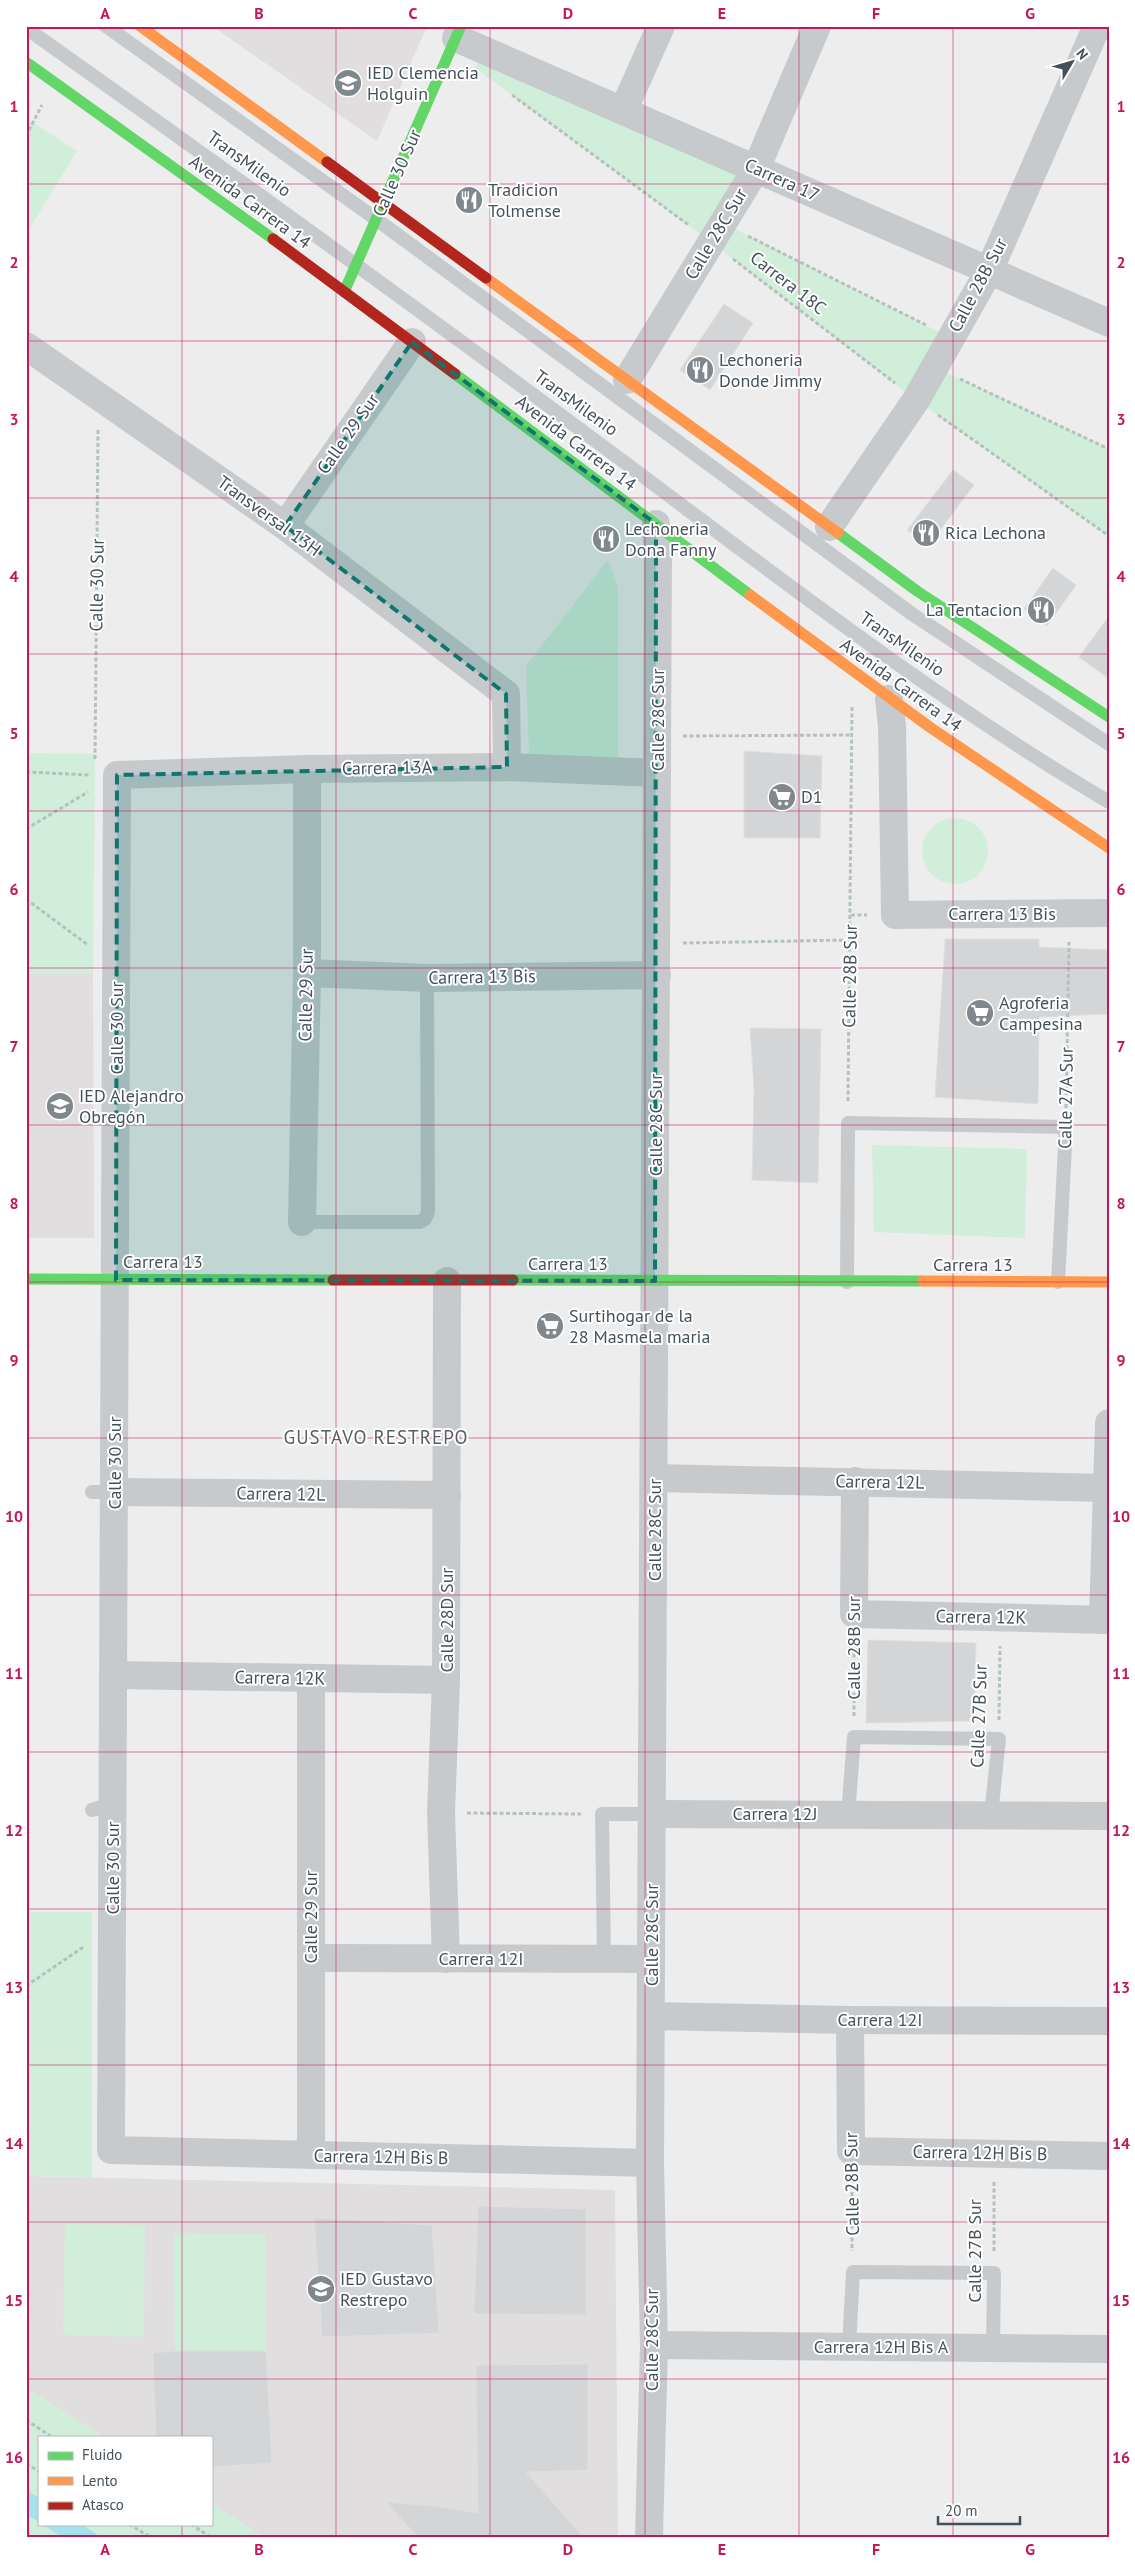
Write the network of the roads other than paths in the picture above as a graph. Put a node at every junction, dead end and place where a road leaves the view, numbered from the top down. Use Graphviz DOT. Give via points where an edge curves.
graph roads {
  1 [pos="106,26"];
  2 [pos="140,26"];
  3 [pos="661,26"];
  4 [pos="817,26"];
  5 [pos="1097,26"];
  6 [pos="26,28"];
  7 [pos="459,32"];
  8 [pos="26,62"];
  9 [pos="623,111"];
  10 [pos="756,169"];
  11 [pos="384,203"];
  12 [pos="376,219"];
  13 [pos="356,264"];
  14 [pos="989,271"];
  15 [pos="344,292"];
  16 [pos="1109,323"];
  17 [pos="412,342"];
  18 [pos="26,346"];
  19 [pos="627,380"];
  20 [pos="656,524"];
  21 [pos="285,526"];
  22 [pos="830,527"];
  23 [pos="889,699"];
  24 [pos="1109,717"];
  25 [pos="1109,744"];
  26 [pos="507,767"];
  27 [pos="307,769"];
  28 [pos="657,772"];
  29 [pos="106,775"];
  30 [pos="1109,802"];
  31 [pos="1109,848"];
  32 [pos="1109,912"];
  33 [pos="307,973"];
  34 [pos="657,975"];
  35 [pos="428,978"];
  36 [pos="302,1222"];
  37 [pos="26,1280"];
  38 [pos="116,1280"];
  39 [pos="447,1281"];
  40 [pos="656,1282"];
  41 [pos="847,1282"];
  42 [pos="1058,1282"];
  43 [pos="1109,1282"];
  44 [pos="1109,1423"];
  45 [pos="655,1478"];
  46 [pos="855,1481"];
  47 [pos="1105,1488"];
  48 [pos="103,1492"];
  49 [pos="447,1495"];
  50 [pos="854,1614"];
  51 [pos="1106,1620"];
  52 [pos="114,1676"];
  53 [pos="311,1678"];
  54 [pos="446,1680"];
  55 [pos="654,1814"];
  56 [pos="848,1815"];
  57 [pos="991,1815"];
  58 [pos="1109,1816"];
  59 [pos="311,1958"];
  60 [pos="446,1959"];
  61 [pos="604,1959"];
  62 [pos="651,1959"];
  63 [pos="652,2016"];
  64 [pos="850,2020"];
  65 [pos="1109,2021"];
  66 [pos="111,2150"];
  67 [pos="851,2151"];
  68 [pos="311,2155"];
  69 [pos="1109,2156"];
  70 [pos="650,2164"];
  71 [pos="654,2345"];
  72 [pos="848,2347"];
  73 [pos="993,2348"];
  74 [pos="1109,2349"];
  75 [pos="649,2537"];
  1 -- 12 [label="lane, TransMilenio"];
  2 -- 11 [label="main road"];
  3 -- 9 [label="street"];
  4 -- 10 [label="street, Calle 28C Sur"];
  5 -- 14 [label="street, Calle 28B Sur"];
  6 -- 13 [label="lane, TransMilenio"];
  7 -- 9 [label="street, Carrera 17"];
  7 -- 11 [label="main road, Calle 30 Sur"];
  8 -- 15 [label="main road, Avenida Carrera 14"];
  9 -- 10 [label="street, Carrera 17"];
  10 -- 14 [label="street, Carrera 17"];
  10 -- 19 [label="street, Calle 28C Sur"];
  11 -- 12 [label="main road, Calle 30 Sur"];
  11 -- 19 [label="main road"];
  12 -- 13 [label="main road, Calle 30 Sur"];
  12 -- 25 [label="lane, TransMilenio" via="859,576"];
  13 -- 15 [label="main road, Calle 30 Sur"];
  13 -- 30 [label="lane, TransMilenio" via="864,640 986,726"];
  14 -- 16 [label="street, Carrera 17"];
  14 -- 22 [label="street, Calle 28B Sur" via="916,400"];
  15 -- 17 [label="main road, Avenida Carrera 14"];
  17 -- 20 [label="main road, Avenida Carrera 14"];
  17 -- 21 [label="street, Calle 29 Sur"];
  18 -- 21 [label="street, Transversal 13H"];
  19 -- 22 [label="main road"];
  20 -- 23 [label="main road, Avenida Carrera 14"];
  20 -- 28 [label="street, Calle 28C Sur"];
  21 -- 26 [label="street, Transversal 13H" via="506,694"];
  22 -- 24 [label="main road" via="998,646"];
  23 -- 31 [label="main road, Avenida Carrera 14"];
  23 -- 32 [label="street, Carrera 13 Bis" via="895,915"];
  26 -- 27 [label="street, Carrera 13A"];
  26 -- 28 [label="street, Carrera 13A"];
  27 -- 29 [label="street, Carrera 13A"];
  27 -- 33 [label="street, Calle 29 Sur"];
  28 -- 34 [label="street, Calle 28C Sur"];
  29 -- 38 [label="street, Calle 30 Sur" via="117,967"];
  33 -- 35 [label="street, Carrera 13 Bis"];
  33 -- 36 [label="street, Calle 29 Sur"];
  34 -- 35 [label="street, Carrera 13 Bis"];
  34 -- 40 [label="street, Calle 28C Sur"];
  35 -- 36 [label="lane" via="428,1212 425,1219 420,1222"];
  37 -- 38 [label="main road, Carrera 13"];
  38 -- 39 [label="main road, Carrera 13"];
  38 -- 48 [label="street, Calle 30 Sur"];
  39 -- 40 [label="main road, Carrera 13"];
  39 -- 49 [label="street, Calle 28D Sur"];
  40 -- 41 [label="main road, Carrera 13"];
  40 -- 45 [label="street, Calle 28C Sur"];
  41 -- 42 [label="main road, Carrera 13"];
  41 -- 42 [label="lane, Calle 27A Sur" via="848,1123 1066,1127"];
  42 -- 43 [label="main road, Carrera 13"];
  44 -- 47 [label="street"];
  45 -- 46 [label="street, Carrera 12L"];
  45 -- 55 [label="street, Calle 28C Sur"];
  46 -- 47 [label="street, Carrera 12L"];
  46 -- 50 [label="street, Calle 28B Sur"];
  47 -- 51 [label="street"];
  48 -- 49 [label="street, Carrera 12L"];
  48 -- 52 [label="street, Calle 30 Sur"];
  49 -- 54 [label="street, Calle 28D Sur"];
  50 -- 51 [label="street, Carrera 12K"];
  52 -- 53 [label="street, Carrera 12K"];
  52 -- 66 [label="street, Calle 30 Sur" via="103,1806 112,1928"];
  53 -- 54 [label="street, Carrera 12K"];
  53 -- 59 [label="street, Calle 29 Sur"];
  54 -- 60 [label="street, Calle 28D Sur" via="441,1813"];
  55 -- 56 [label="street, Carrera 12J"];
  55 -- 61 [label="lane, Carrera 12J" via="602,1814"];
  55 -- 62 [label="street, Calle 28C Sur"];
  56 -- 57 [label="street, Carrera 12J"];
  56 -- 57 [label="lane, Calle 27B Sur" via="854,1737 999,1739"];
  57 -- 58 [label="street, Carrera 12J"];
  59 -- 60 [label="street, Carrera 12I"];
  59 -- 68 [label="street, Calle 29 Sur"];
  60 -- 61 [label="street, Carrera 12I"];
  61 -- 62 [label="street, Carrera 12I"];
  62 -- 63 [label="street, Calle 28C Sur"];
  63 -- 64 [label="street, Carrera 12I"];
  63 -- 70 [label="street, Calle 28C Sur"];
  64 -- 65 [label="street, Carrera 12I"];
  64 -- 67 [label="street, Calle 28B Sur"];
  66 -- 68 [label="street, Carrera 12H Bis B"];
  67 -- 69 [label="street, Carrera 12H Bis B"];
  68 -- 70 [label="street, Carrera 12H Bis B"];
  70 -- 71 [label="street, Calle 28C Sur"];
  71 -- 72 [label="street, Carrera 12H Bis A"];
  71 -- 75 [label="street, Calle 28C Sur"];
  72 -- 73 [label="street, Carrera 12H Bis A"];
  72 -- 73 [label="lane, Calle 27B Sur" via="853,2272 994,2273"];
  73 -- 74 [label="street, Carrera 12H Bis A"];
}
